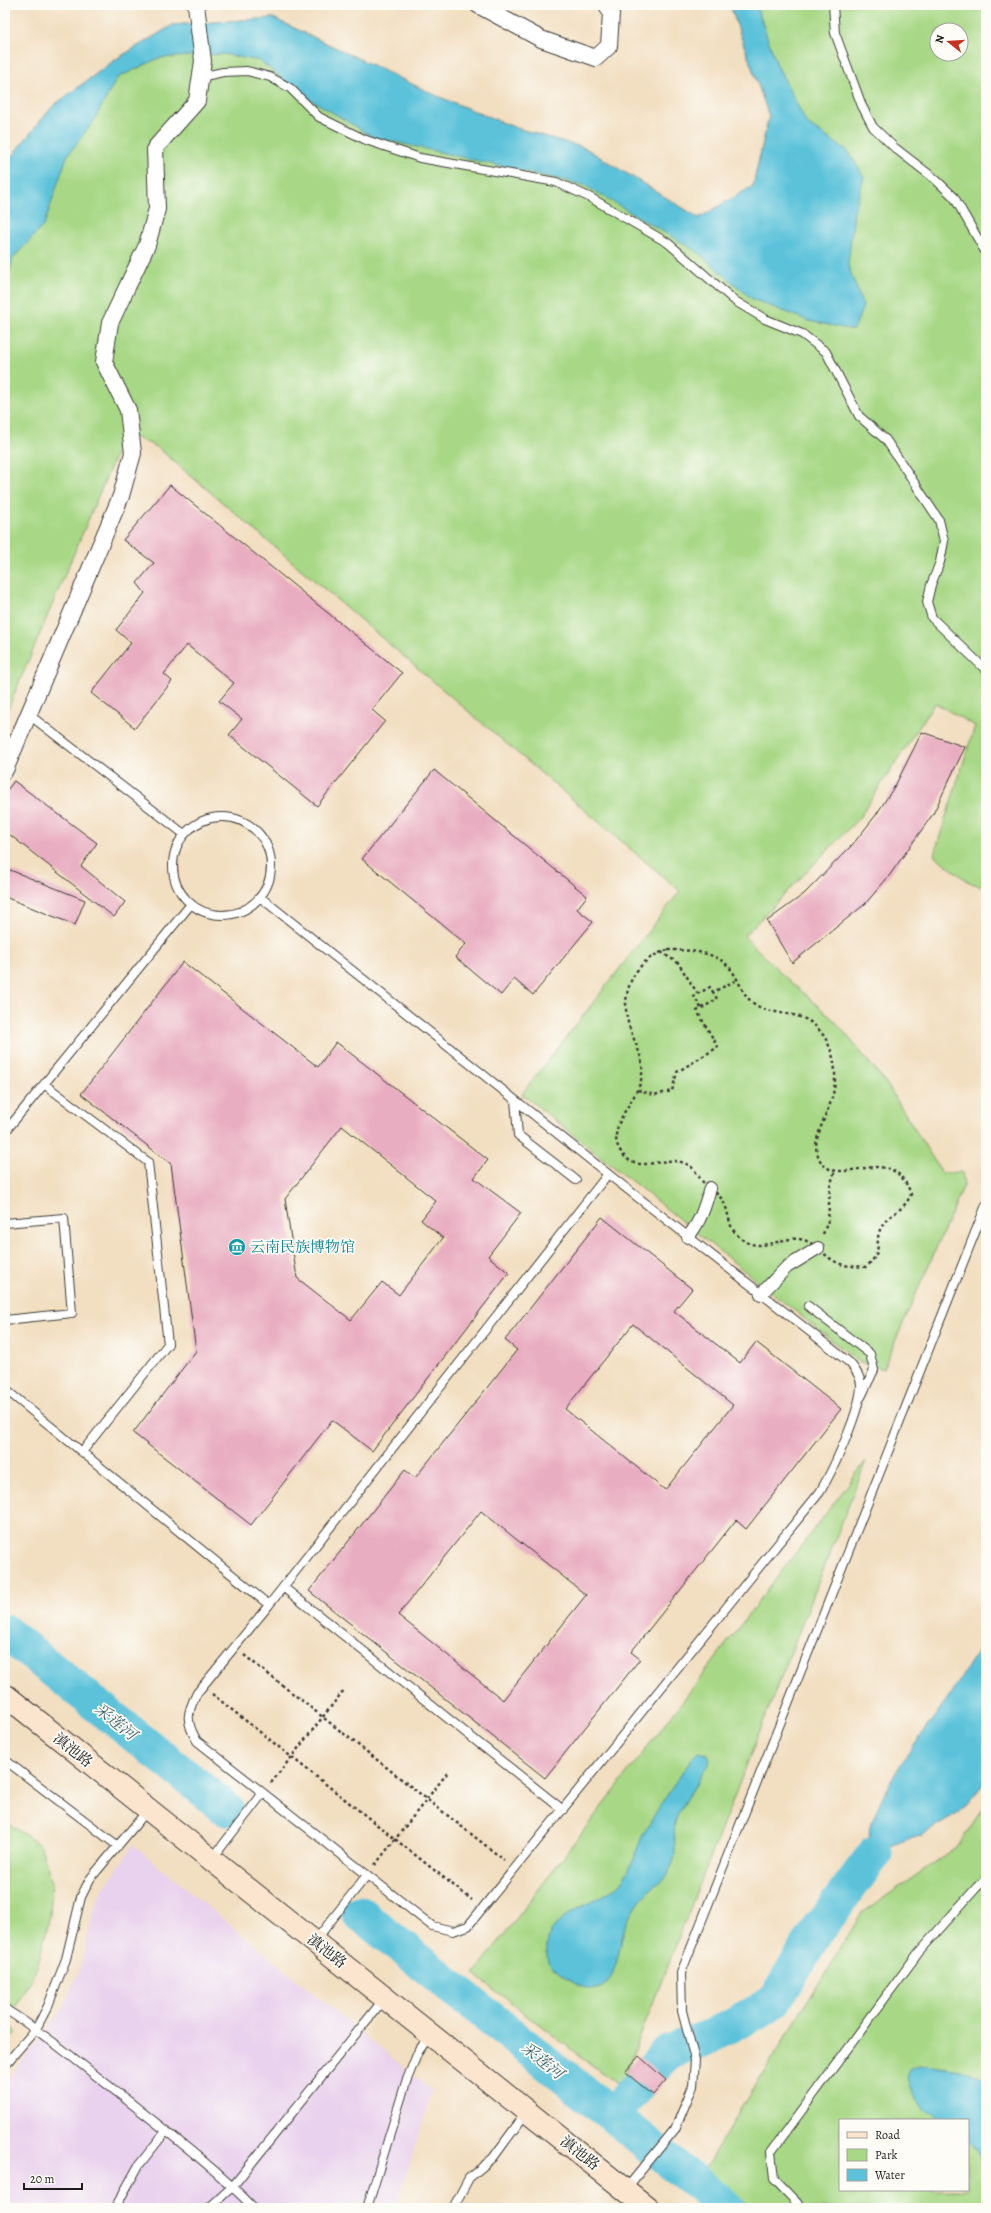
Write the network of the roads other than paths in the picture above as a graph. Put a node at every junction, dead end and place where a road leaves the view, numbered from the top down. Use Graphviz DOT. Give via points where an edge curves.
graph roads {
  1 [pos="478,5"];
  2 [pos="607,5"];
  3 [pos="833,5"];
  4 [pos="196,9"];
  5 [pos="200,77"];
  6 [pos="986,253"];
  7 [pos="986,670"];
  8 [pos="28,714"];
  9 [pos="5,770"];
  10 [pos="184,834"];
  11 [pos="260,897"];
  12 [pos="191,904"];
  13 [pos="44,1084"];
  14 [pos="515,1100"];
  15 [pos="5,1132"];
  16 [pos="608,1174"];
  17 [pos="576,1180"];
  18 [pos="710,1188"];
  19 [pos="986,1205"];
  20 [pos="5,1223"];
  21 [pos="688,1237"];
  22 [pos="818,1248"];
  23 [pos="761,1294"];
  24 [pos="808,1306"];
  25 [pos="5,1320"];
  26 [pos="5,1390"];
  27 [pos="859,1401"];
  28 [pos="82,1452"];
  29 [pos="283,1587"];
  30 [pos="269,1605"];
  31 [pos="5,1695"];
  32 [pos="5,1760"];
  33 [pos="263,1793"];
  34 [pos="148,1810"];
  35 [pos="562,1810"];
  36 [pos="118,1846"];
  37 [pos="211,1860"];
  38 [pos="367,1875"];
  39 [pos="986,1879"];
  40 [pos="314,1942"];
  41 [pos="385,1997"];
  42 [pos="5,2009"];
  43 [pos="36,2029"];
  44 [pos="431,2034"];
  45 [pos="5,2065"];
  46 [pos="528,2111"];
  47 [pos="166,2131"];
  48 [pos="233,2186"];
  49 [pos="626,2190"];
  50 [pos="115,2208"];
  51 [pos="209,2208"];
  52 [pos="254,2208"];
  53 [pos="367,2208"];
  54 [pos="454,2208"];
  55 [pos="648,2208"];
  56 [pos="802,2208"];
  1 -- 2 [label="street" via="541,39 596,58 609,46 612,13"];
  3 -- 6 [label="lane" via="835,33 862,106 873,127 954,197"];
  4 -- 5 [label="street" via="203,61"];
  5 -- 7 [label="lane" via="223,72 247,71 270,76 290,88 319,116 366,140 420,158 556,182 591,198 668,243 735,301 765,319 802,334 826,352 859,416 886,440 939,520 944,541 927,602 932,618"];
  5 -- 8 [label="street" via="197,101 155,148 157,210 147,245 110,323 104,362 128,410 133,453 121,496"];
  8 -- 9 [label="street"];
  8 -- 10 [label="lane"];
  10 -- 11 [label="lane" via="197,823 213,817 230,817 246,823 259,833 272,865 269,882"];
  10 -- 12 [label="lane" via="176,848 173,863 181,893"];
  11 -- 12 [label="lane" via="249,907 235,913 219,915 204,912"];
  11 -- 14 [label="lane"];
  12 -- 13 [label="lane"];
  13 -- 15 [label="lane"];
  13 -- 28 [label="lane" via="148,1162 168,1344"];
  14 -- 16 [label="lane"];
  14 -- 17 [label="lane" via="518,1135"];
  16 -- 21 [label="lane"];
  16 -- 29 [label="lane"];
  18 -- 21 [label="street" via="704,1210"];
  19 -- 49 [label="lane" via="681,1973 682,2011 695,2060 693,2086 674,2129"];
  20 -- 25 [label="lane" via="64,1218 72,1313"];
  21 -- 23 [label="lane"];
  22 -- 23 [label="street" via="787,1267"];
  23 -- 27 [label="lane" via="850,1363 861,1384"];
  24 -- 27 [label="lane" via="870,1354 874,1370"];
  26 -- 28 [label="lane"];
  27 -- 35 [label="lane" via="831,1472 820,1492"];
  28 -- 30 [label="lane"];
  29 -- 30 [label="lane"];
  29 -- 35 [label="lane"];
  30 -- 33 [label="lane" via="202,1686 189,1708 187,1718 190,1730 197,1741"];
  31 -- 34 [label="main road, 滇池路"];
  32 -- 36 [label="lane"];
  33 -- 37 [label="lane"];
  33 -- 38 [label="lane"];
  34 -- 36 [label="lane"];
  34 -- 37 [label="main road, 滇池路"];
  35 -- 38 [label="lane" via="468,1926 453,1931 432,1926"];
  36 -- 43 [label="lane" via="90,1878 81,1897 66,1959"];
  37 -- 40 [label="main road, 滇池路"];
  38 -- 40 [label="lane"];
  39 -- 56 [label="lane" via="920,1952 770,2152 774,2179"];
  40 -- 41 [label="main road, 滇池路"];
  41 -- 44 [label="main road, 滇池路"];
  41 -- 48 [label="lane"];
  42 -- 43 [label="lane"];
  43 -- 45 [label="lane"];
  43 -- 47 [label="lane"];
  44 -- 46 [label="main road, 滇池路"];
  44 -- 53 [label="lane" via="418,2052 406,2082"];
  46 -- 49 [label="main road, 滇池路"];
  46 -- 54 [label="lane" via="493,2158 468,2178"];
  47 -- 48 [label="lane"];
  47 -- 50 [label="lane" via="139,2165"];
  48 -- 51 [label="lane"];
  48 -- 52 [label="lane"];
  49 -- 55 [label="main road, 滇池路"];
}
